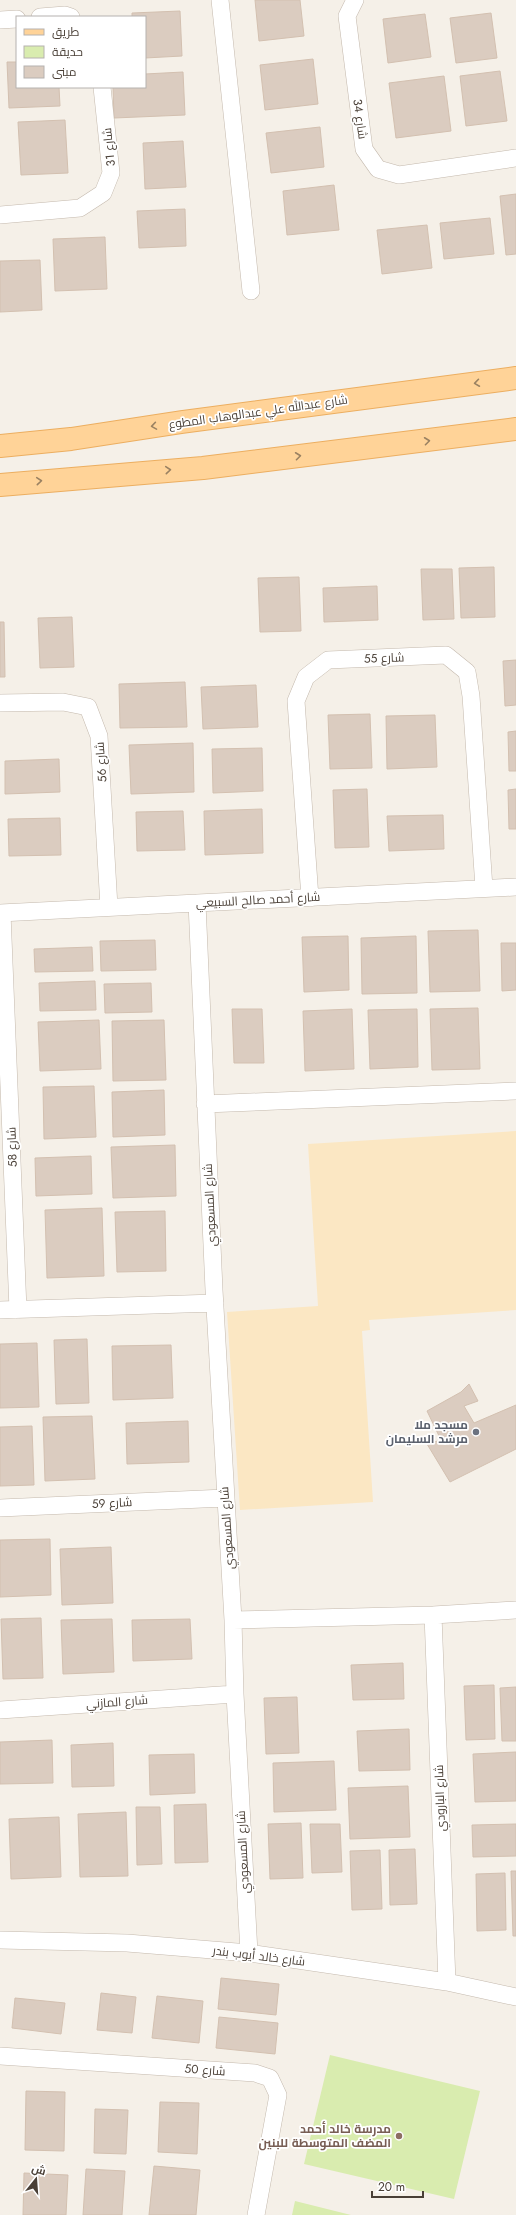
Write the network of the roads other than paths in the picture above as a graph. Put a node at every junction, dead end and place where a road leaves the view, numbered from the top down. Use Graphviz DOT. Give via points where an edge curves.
graph roads {
  1 [pos="220,0"];
  2 [pos="355,0"];
  3 [pos="52,16"];
  4 [pos="68,16"];
  5 [pos="16,19"];
  6 [pos="0,20"];
  7 [pos="102,88"];
  8 [pos="516,158"];
  9 [pos="0,215"];
  10 [pos="251,291"];
  11 [pos="516,378"];
  12 [pos="516,429"];
  13 [pos="0,431"];
  14 [pos="71,438"];
  15 [pos="0,446"];
  16 [pos="0,485"];
  17 [pos="0,703"];
  18 [pos="516,887"];
  19 [pos="484,888"];
  20 [pos="310,898"];
  21 [pos="197,903"];
  22 [pos="109,907"];
  23 [pos="1,913"];
  24 [pos="516,1091"];
  25 [pos="205,1104"];
  26 [pos="215,1303"];
  27 [pos="0,1310"];
  28 [pos="18,1310"];
  29 [pos="225,1498"];
  30 [pos="0,1508"];
  31 [pos="516,1610"];
  32 [pos="433,1615"];
  33 [pos="234,1620"];
  34 [pos="234,1694"];
  35 [pos="0,1710"];
  36 [pos="0,1940"];
  37 [pos="249,1953"];
  38 [pos="447,1982"];
  39 [pos="516,1997"];
  40 [pos="0,2056"];
  41 [pos="256,2215"];
  1 -- 10 [label="street"];
  2 -- 8 [label="street, شارع 34" via="347,16 364,149 378,169 399,175"];
  3 -- 4 [label="street"];
  5 -- 6 [label="street"];
  7 -- 9 [label="street, شارع 31" via="111,173 103,193 80,208"];
  11 -- 14 [label="main road, شارع عبدالله علي عبدالوهاب المطوع, one-way"];
  16 -- 12 [label="main road, one-way" via="203,468"];
  13 -- 14 [label="main road"];
  14 -- 15 [label="main road, شارع عبدالله علي عبدالوهاب المطوع"];
  17 -- 22 [label="street, شارع 56" via="63,702 88,707 99,736"];
  18 -- 19 [label="street, شارع أحمد صالح السبيعي"];
  19 -- 20 [label="street, شارع أحمد صالح السبيعي"];
  19 -- 20 [label="street, شارع 55" via="472,696 466,672 446,655 328,660 306,677 296,701"];
  20 -- 21 [label="street, شارع أحمد صالح السبيعي"];
  21 -- 22 [label="street, شارع أحمد صالح السبيعي"];
  21 -- 25 [label="street, شارع المسعودي"];
  22 -- 23 [label="street, شارع أحمد صالح السبيعي"];
  23 -- 28 [label="street, شارع 58"];
  24 -- 25 [label="street"];
  25 -- 26 [label="street, شارع المسعودي"];
  26 -- 28 [label="street"];
  26 -- 29 [label="street, شارع المسعودي"];
  27 -- 28 [label="street"];
  29 -- 30 [label="street, شارع 59"];
  29 -- 33 [label="street, شارع المسعودي"];
  31 -- 32 [label="street"];
  32 -- 33 [label="street"];
  32 -- 38 [label="street, شارع البارودي"];
  33 -- 34 [label="street, شارع المسعودي"];
  34 -- 35 [label="street, شارع المازني"];
  34 -- 37 [label="street, شارع المسعودي"];
  36 -- 37 [label="street, شارع خالد أيوب بندر" via="127,1943"];
  37 -- 38 [label="street, شارع خالد أيوب بندر"];
  38 -- 39 [label="street, شارع خالد أيوب بندر"];
  40 -- 41 [label="street, شارع 50" via="255,2073 270,2078 278,2095"];
}
